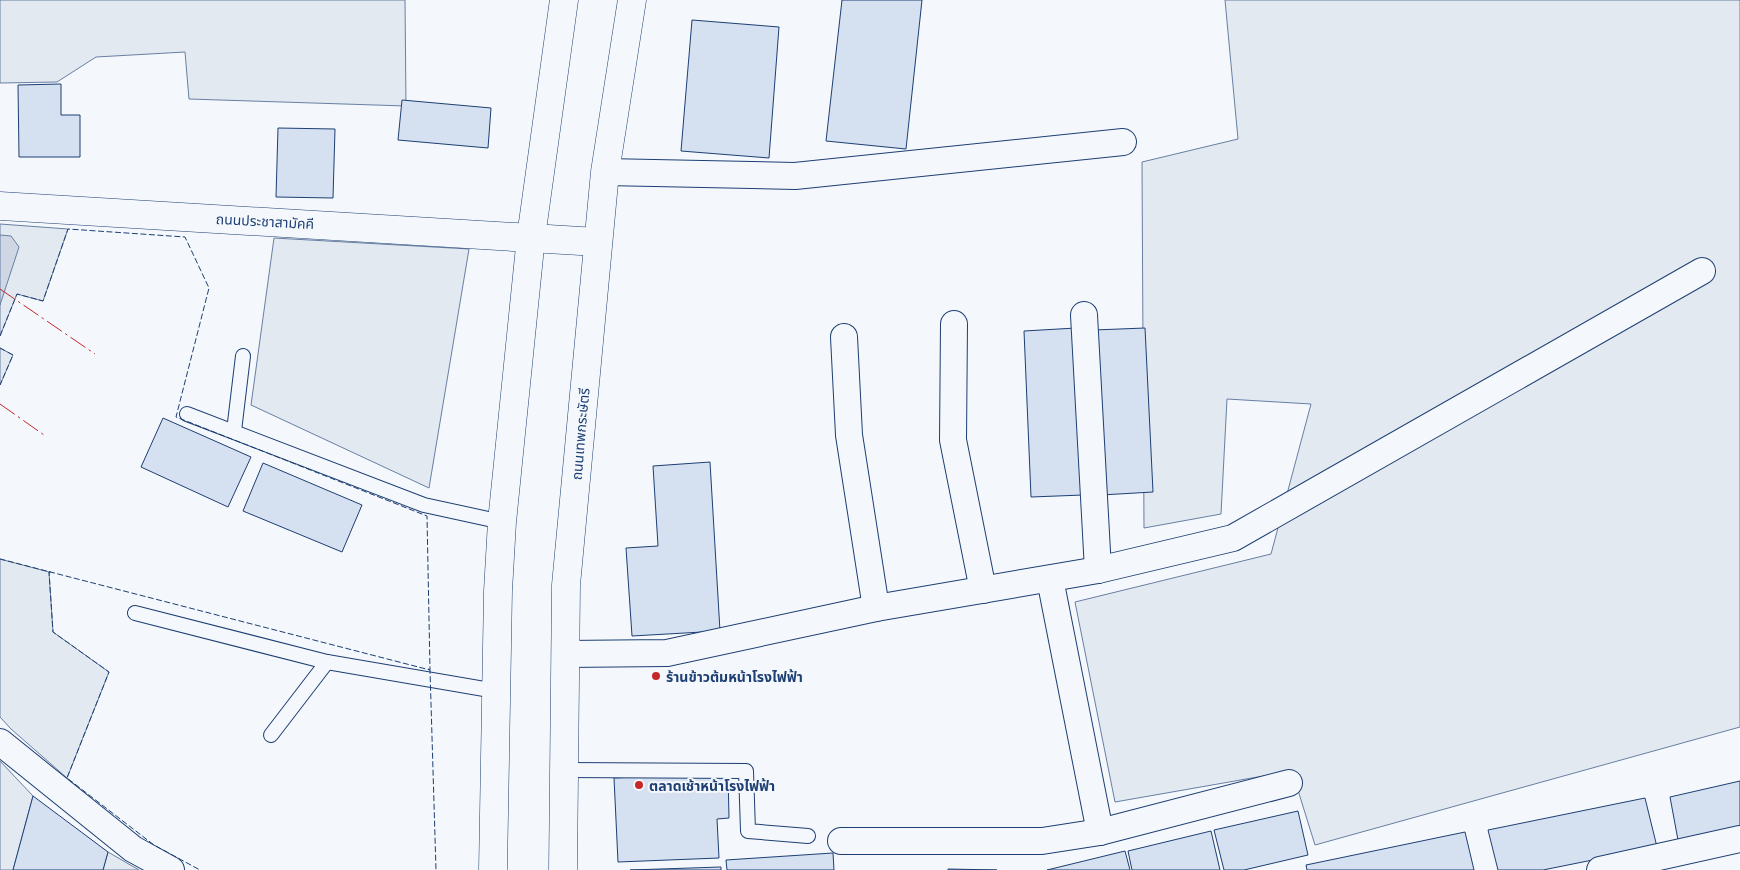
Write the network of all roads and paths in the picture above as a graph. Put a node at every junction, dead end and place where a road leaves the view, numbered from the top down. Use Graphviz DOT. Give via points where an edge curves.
graph roads {
  1 [pos="564,0"];
  2 [pos="632,0"];
  3 [pos="1123,142"];
  4 [pos="605,172"];
  5 [pos="0,206"];
  6 [pos="530,237"];
  7 [pos="597,242"];
  8 [pos="1702,271"];
  9 [pos="1084,315"];
  10 [pos="954,324"];
  11 [pos="844,337"];
  12 [pos="243,356"];
  13 [pos="187,414"];
  14 [pos="234,431"];
  15 [pos="502,522"];
  16 [pos="1098,570"];
  17 [pos="1050,579"];
  18 [pos="983,590"];
  19 [pos="876,608"];
  20 [pos="134,613"];
  21 [pos="565,654"];
  22 [pos="327,662"];
  23 [pos="496,691"];
  24 [pos="271,735"];
  25 [pos="0,742"];
  26 [pos="564,770"];
  27 [pos="1289,783"];
  28 [pos="1100,832"];
  29 [pos="808,836"];
  30 [pos="1740,839"];
  31 [pos="841,841"];
  32 [pos="171,870"];
  33 [pos="493,870"];
  34 [pos="563,870"];
  35 [pos="1600,870"];
  1 -- 6 [label="main road"];
  2 -- 4 [label="main road, ถนนเทพกระษัตรี"];
  3 -- 4 [label="street" via="795,176"];
  4 -- 7 [label="main road, ถนนเทพกระษัตรี"];
  5 -- 6 [label="main road, ถนนประชาสามัคคี"];
  6 -- 7 [label="main road, ถนนประชาสามัคคี"];
  6 -- 15 [label="main road"];
  7 -- 21 [label="main road, ถนนเทพกระษัตรี" via="566,585"];
  8 -- 16 [label="street" via="1233,538"];
  9 -- 16 [label="street"];
  10 -- 18 [label="street" via="953,440"];
  11 -- 19 [label="street" via="849,435"];
  12 -- 14 [label="lane"];
  13 -- 14 [label="lane"];
  14 -- 15 [label="lane" via="424,505"];
  15 -- 23 [label="main road"];
  16 -- 17 [label="street"];
  17 -- 18 [label="street"];
  17 -- 28 [label="street"];
  18 -- 19 [label="street"];
  19 -- 21 [label="street" via="668,653"];
  20 -- 22 [label="lane"];
  21 -- 26 [label="main road, ถนนเทพกระษัตรี"];
  22 -- 23 [label="lane"];
  22 -- 24 [label="lane"];
  23 -- 33 [label="main road"];
  25 -- 32 [label="street" via="133,849"];
  26 -- 29 [label="lane" via="746,771 748,831"];
  26 -- 34 [label="main road, ถนนเทพกระษัตรี"];
  27 -- 28 [label="street"];
  28 -- 31 [label="street" via="1042,842"];
  30 -- 35 [label="street"];
}
